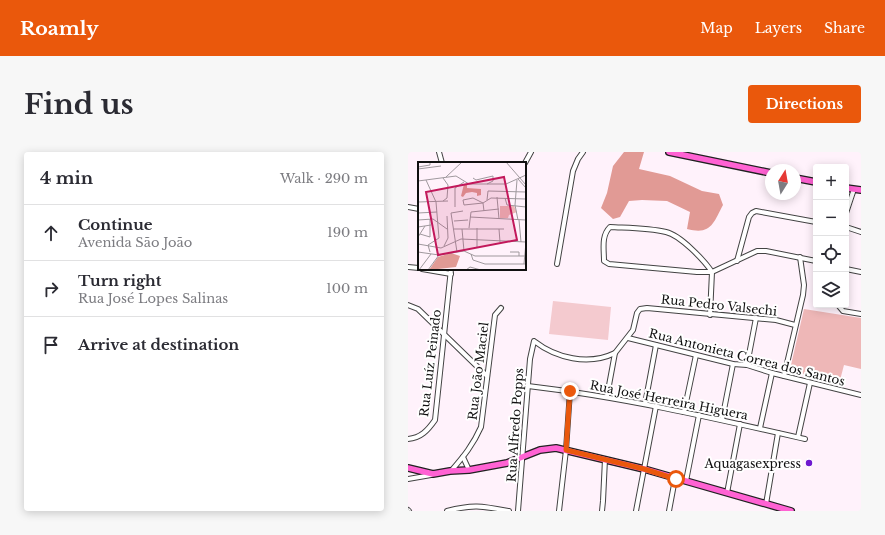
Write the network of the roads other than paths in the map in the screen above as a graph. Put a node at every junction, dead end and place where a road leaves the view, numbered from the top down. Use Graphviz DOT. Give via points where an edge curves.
graph roads {
  1 [pos="439,152"];
  2 [pos="531,152"];
  3 [pos="583,152"];
  4 [pos="669,152"];
  5 [pos="442,162"];
  6 [pos="526,162"];
  7 [pos="765,172"];
  8 [pos="801,179"];
  9 [pos="813,181"];
  10 [pos="849,188"];
  11 [pos="854,189"];
  12 [pos="861,190"];
  13 [pos="849,204"];
  14 [pos="408,207"];
  15 [pos="418,209"];
  16 [pos="813,221"];
  17 [pos="849,229"];
  18 [pos="861,232"];
  19 [pos="800,257"];
  20 [pos="813,260"];
  21 [pos="737,261"];
  22 [pos="557,264"];
  23 [pos="408,267"];
  24 [pos="418,268"];
  25 [pos="436,270"];
  26 [pos="849,270"];
  27 [pos="451,271"];
  28 [pos="712,272"];
  29 [pos="861,272"];
  30 [pos="408,305"];
  31 [pos="501,308"];
  32 [pos="840,308"];
  33 [pos="861,314"];
  34 [pos="710,315"];
  35 [pos="756,318"];
  36 [pos="796,325"];
  37 [pos="444,336"];
  38 [pos="628,338"];
  39 [pos="656,345"];
  40 [pos="615,353"];
  41 [pos="696,355"];
  42 [pos="733,364"];
  43 [pos="747,366"];
  44 [pos="772,373"];
  45 [pos="487,376"];
  46 [pos="784,376"];
  47 [pos="810,383"];
  48 [pos="528,386"];
  49 [pos="570,391"];
  50 [pos="861,395"];
  51 [pos="607,396"];
  52 [pos="645,404"];
  53 [pos="656,406"];
  54 [pos="684,412"];
  55 [pos="699,415"];
  56 [pos="722,420"];
  57 [pos="740,424"];
  58 [pos="760,428"];
  59 [pos="778,433"];
  60 [pos="798,437"];
  61 [pos="408,439"];
  62 [pos="805,439"];
  63 [pos="566,450"];
  64 [pos="463,457"];
  65 [pos="522,458"];
  66 [pos="605,459"];
  67 [pos="408,468"];
  68 [pos="644,469"];
  69 [pos="469,470"];
  70 [pos="450,471"];
  71 [pos="433,474"];
  72 [pos="408,479"];
  73 [pos="676,479"];
  74 [pos="686,481"];
  75 [pos="727,493"];
  76 [pos="766,504"];
  77 [pos="447,511"];
  78 [pos="509,511"];
  79 [pos="518,511"];
  80 [pos="559,511"];
  81 [pos="602,511"];
  82 [pos="636,511"];
  83 [pos="669,511"];
  84 [pos="791,511"];
  1 -- 5 [label="street"];
  2 -- 6 [label="street"];
  3 -- 22 [label="street" via="573,171"];
  4 -- 7 [label="main road"];
  8 -- 9 [label="main road"];
  10 -- 11 [label="main road"];
  11 -- 12 [label="main road"];
  11 -- 13 [label="street"];
  14 -- 15 [label="street"];
  16 -- 21 [label="street" via="756,211 752,213"];
  17 -- 18 [label="street"];
  19 -- 20 [label="street"];
  19 -- 21 [label="street" via="757,251"];
  19 -- 36 [label="street" via="804,285"];
  21 -- 28 [label="street"];
  23 -- 24 [label="street"];
  25 -- 27 [label="street"];
  26 -- 29 [label="street"];
  27 -- 37 [label="street, Rua Luíz Peinado"];
  28 -- 28 [label="street" via="675,236 666,232 610,227 604,236 604,261 609,264"];
  28 -- 34 [label="street"];
  30 -- 37 [label="street" via="418,309"];
  31 -- 45 [label="street, Rua João Maciel" via="495,315"];
  32 -- 33 [label="street" via="843,311"];
  34 -- 35 [label="street, Rua Pedro Valsechi"];
  34 -- 38 [label="street, Rua Pedro Valsechi" via="640,309"];
  35 -- 36 [label="street, Rua Pedro Valsechi"];
  35 -- 43 [label="street"];
  36 -- 46 [label="street"];
  37 -- 45 [label="street"];
  37 -- 61 [label="street, Rua Luíz Peinado" via="435,420 425,433"];
  38 -- 39 [label="street, Rua Antonieta Correa dos Santos"];
  38 -- 40 [label="street"];
  39 -- 41 [label="street, Rua Antonieta Correa dos Santos"];
  39 -- 52 [label="street"];
  40 -- 48 [label="street, Rua Alfredo Popps" via="597,359 575,359 557,355 534,341"];
  40 -- 51 [label="street"];
  41 -- 42 [label="street, Rua Antonieta Correa dos Santos"];
  41 -- 54 [label="street"];
  42 -- 43 [label="street, Rua Antonieta Correa dos Santos"];
  42 -- 56 [label="street"];
  43 -- 44 [label="street, Rua Antonieta Correa dos Santos"];
  44 -- 46 [label="street, Rua Antonieta Correa dos Santos"];
  44 -- 58 [label="street"];
  45 -- 64 [label="street, Rua João Maciel" via="481,427 474,444"];
  46 -- 47 [label="street, Rua Antonieta Correa dos Santos"];
  47 -- 50 [label="street, Rua Antonieta Correa dos Santos"];
  47 -- 60 [label="street"];
  48 -- 49 [label="street, Rua José Herreira Higuera"];
  48 -- 65 [label="street, Rua Alfredo Popps"];
  49 -- 51 [label="street, Rua José Herreira Higuera"];
  49 -- 63 [label="street"];
  51 -- 52 [label="street, Rua José Herreira Higuera"];
  52 -- 53 [label="street, Rua José Herreira Higuera"];
  53 -- 54 [label="street, Rua José Herreira Higuera"];
  53 -- 68 [label="street"];
  54 -- 55 [label="street, Rua José Herreira Higuera"];
  55 -- 56 [label="street, Rua José Herreira Higuera"];
  55 -- 74 [label="street"];
  56 -- 57 [label="street, Rua José Herreira Higuera"];
  57 -- 58 [label="street, Rua José Herreira Higuera"];
  57 -- 75 [label="street"];
  58 -- 59 [label="street, Rua José Herreira Higuera"];
  59 -- 60 [label="street, Rua José Herreira Higuera"];
  59 -- 76 [label="street"];
  60 -- 62 [label="street, Rua José Herreira Higuera"];
  63 -- 65 [label="main road" via="540,450"];
  63 -- 66 [label="main road"];
  63 -- 80 [label="street"];
  64 -- 69 [label="street"];
  64 -- 70 [label="street, Rua João Maciel"];
  65 -- 69 [label="main road"];
  65 -- 79 [label="street, Rua Alfredo Popps"];
  66 -- 68 [label="main road"];
  66 -- 81 [label="street"];
  67 -- 71 [label="main road"];
  68 -- 73 [label="main road"];
  68 -- 82 [label="street"];
  69 -- 70 [label="main road"];
  70 -- 71 [label="main road"];
  71 -- 72 [label="street"];
  73 -- 74 [label="main road"];
  73 -- 83 [label="street"];
  74 -- 75 [label="main road"];
  75 -- 76 [label="main road"];
  76 -- 84 [label="main road"];
  77 -- 78 [label="street" via="476,505"];
}
